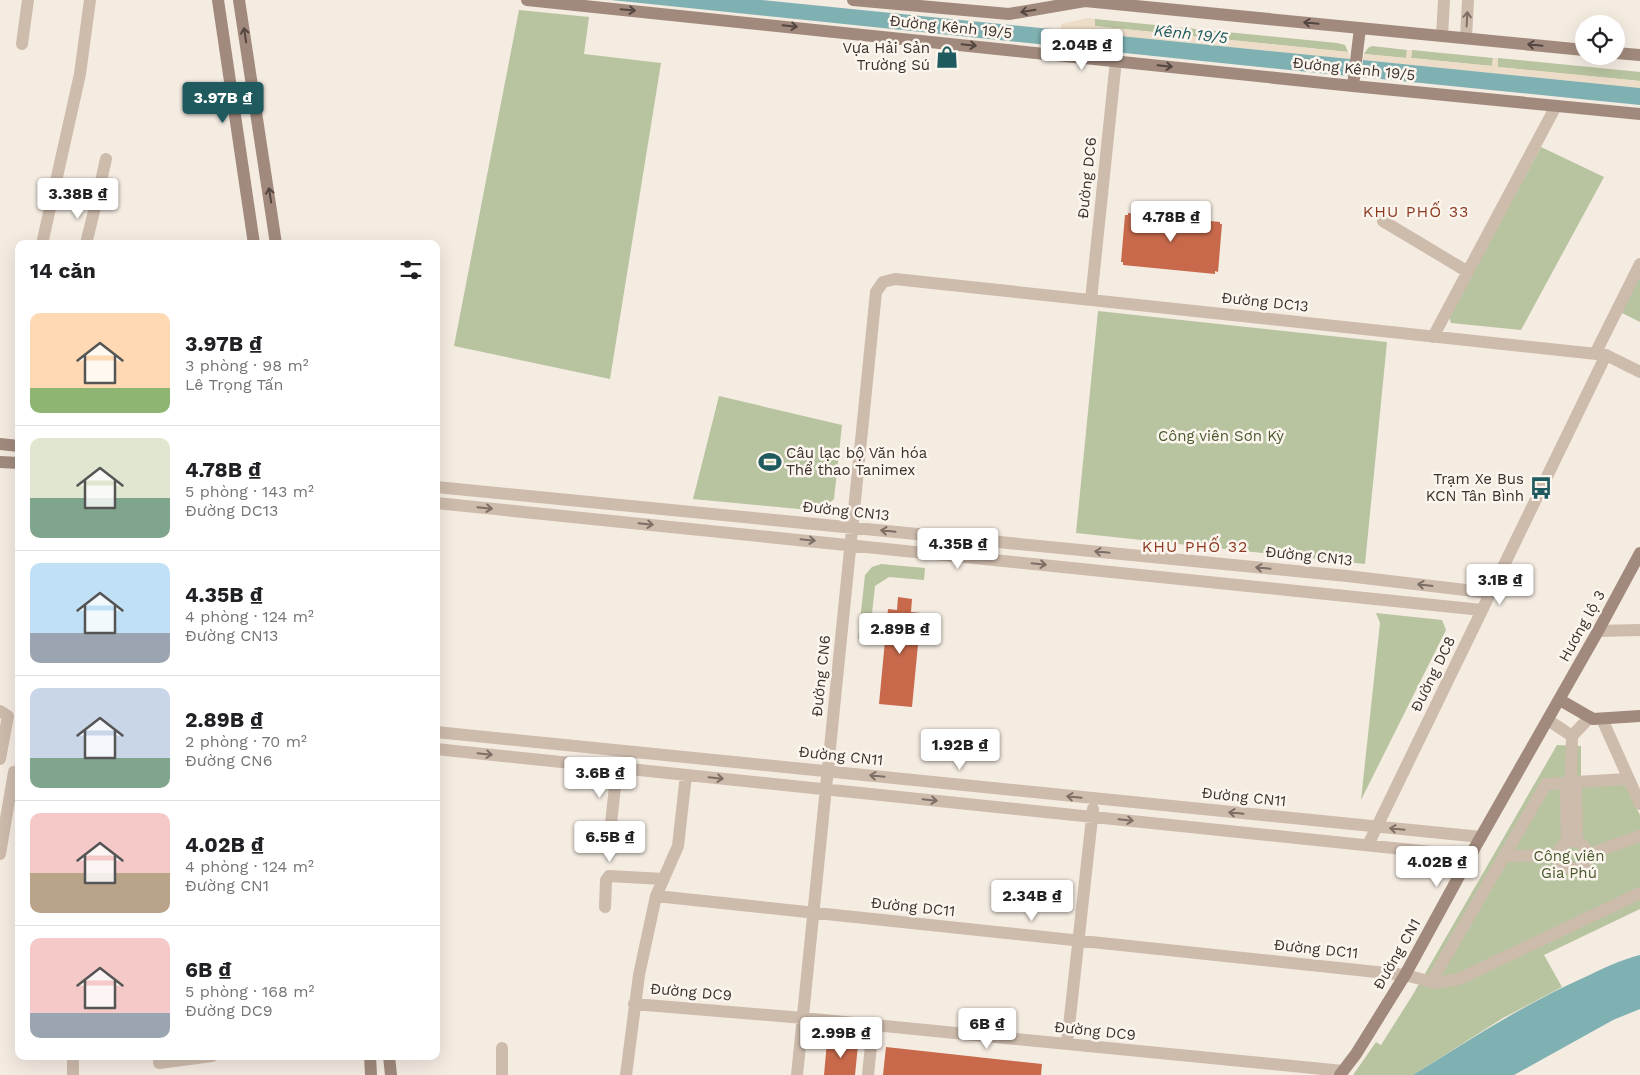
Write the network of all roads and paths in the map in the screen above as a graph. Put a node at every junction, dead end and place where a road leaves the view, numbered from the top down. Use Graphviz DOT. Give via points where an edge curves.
graph roads {
  1 [pos="28,0"];
  2 [pos="90,0"];
  3 [pos="218,0"];
  4 [pos="239,0"];
  5 [pos="527,0"];
  6 [pos="853,0"];
  7 [pos="1444,0"];
  8 [pos="1468,0"];
  9 [pos="598,4"];
  10 [pos="1360,28"];
  11 [pos="1442,36"];
  12 [pos="1466,38"];
  13 [pos="22,44"];
  14 [pos="1575,49"];
  15 [pos="1625,54"];
  16 [pos="1640,56"];
  17 [pos="1116,60"];
  18 [pos="1354,81"];
  19 [pos="1556,106"];
  20 [pos="1640,114"];
  21 [pos="106,159"];
  22 [pos="54,194"];
  23 [pos="96,203"];
  24 [pos="1383,221"];
  25 [pos="43,240"];
  26 [pos="87,240"];
  27 [pos="253,240"];
  28 [pos="275,240"];
  29 [pos="1640,264"];
  30 [pos="1468,272"];
  31 [pos="883,282"];
  32 [pos="1091,300"];
  33 [pos="1433,336"];
  34 [pos="1601,354"];
  35 [pos="1640,372"];
  36 [pos="0,444"];
  37 [pos="15,446"];
  38 [pos="0,462"];
  39 [pos="15,463"];
  40 [pos="440,487"];
  41 [pos="533,497"];
  42 [pos="440,503"];
  43 [pos="531,512"];
  44 [pos="853,528"];
  45 [pos="851,545"];
  46 [pos="1640,553"];
  47 [pos="1491,593"];
  48 [pos="1482,610"];
  49 [pos="1640,630"];
  50 [pos="1598,632"];
  51 [pos="1560,700"];
  52 [pos="0,711"];
  53 [pos="1640,716"];
  54 [pos="1550,717"];
  55 [pos="1596,718"];
  56 [pos="440,732"];
  57 [pos="1572,736"];
  58 [pos="440,749"];
  59 [pos="0,759"];
  60 [pos="617,768"];
  61 [pos="828,771"];
  62 [pos="15,772"];
  63 [pos="686,775"];
  64 [pos="1627,778"];
  65 [pos="1571,781"];
  66 [pos="827,790"];
  67 [pos="1094,799"];
  68 [pos="1640,804"];
  69 [pos="1092,816"];
  70 [pos="1377,827"];
  71 [pos="610,833"];
  72 [pos="1640,836"];
  73 [pos="1481,837"];
  74 [pos="1572,841"];
  75 [pos="1368,845"];
  76 [pos="0,854"];
  77 [pos="1559,855"];
  78 [pos="1587,855"];
  79 [pos="1470,856"];
  80 [pos="1504,856"];
  81 [pos="662,879"];
  82 [pos="1640,893"];
  83 [pos="656,896"];
  84 [pos="605,907"];
  85 [pos="814,913"];
  86 [pos="1078,941"];
  87 [pos="1405,975"];
  88 [pos="1431,982"];
  89 [pos="634,1004"];
  90 [pos="803,1018"];
  91 [pos="873,1025"];
  92 [pos="1067,1044"];
  93 [pos="502,1048"];
  94 [pos="73,1060"];
  95 [pos="370,1060"];
  96 [pos="389,1060"];
  97 [pos="1341,1073"];
  98 [pos="73,1075"];
  99 [pos="371,1075"];
  100 [pos="391,1075"];
  101 [pos="502,1075"];
  102 [pos="626,1075"];
  103 [pos="797,1075"];
  104 [pos="868,1075"];
  1 -- 13 [label="street"];
  2 -- 22 [label="street" via="80,74"];
  3 -- 27 [label="street"];
  28 -- 4 [label="street, one-way"];
  5 -- 9 [label="street, Đường Kênh 19/5"];
  10 -- 6 [label="street, Đường Kênh 19/5, one-way" via="1085,1 1009,14"];
  7 -- 11 [label="street"];
  12 -- 8 [label="street, one-way"];
  9 -- 17 [label="street, Đường Kênh 19/5, one-way"];
  10 -- 11 [label="street, Đường Kênh 19/5"];
  10 -- 18 [label="street"];
  11 -- 12 [label="street, Đường Kênh 19/5"];
  14 -- 12 [label="street, Đường Kênh 19/5, one-way"];
  15 -- 16 [label="street"];
  17 -- 18 [label="street, Đường Kênh 19/5, one-way"];
  17 -- 32 [label="street, Đường DC6"];
  18 -- 19 [label="street, Đường Kênh 19/5"];
  19 -- 20 [label="street, Đường Kênh 19/5"];
  19 -- 30 [label="street"];
  21 -- 23 [label="street"];
  22 -- 23 [label="street"];
  22 -- 25 [label="street"];
  23 -- 26 [label="street"];
  24 -- 30 [label="street"];
  29 -- 34 [label="street, Đường DC8"];
  30 -- 33 [label="street"];
  31 -- 32 [label="street, Đường DC13" via="895,279"];
  31 -- 44 [label="street, Đường CN6" via="876,292"];
  32 -- 33 [label="street, Đường DC13"];
  33 -- 34 [label="street, Đường DC13"];
  34 -- 35 [label="street, Đường DC13"];
  34 -- 47 [label="street, Đường DC8"];
  36 -- 37 [label="street"];
  38 -- 39 [label="street"];
  40 -- 41 [label="street, Đường CN13"];
  41 -- 43 [label="street"];
  41 -- 44 [label="street, Đường CN13"];
  42 -- 43 [label="street, one-way"];
  43 -- 45 [label="street, one-way"];
  44 -- 45 [label="street, Đường CN6"];
  47 -- 44 [label="street, Đường CN13, one-way"];
  45 -- 48 [label="street, one-way"];
  45 -- 61 [label="street, Đường CN6"];
  46 -- 50 [label="street, Hương lộ 3"];
  47 -- 48 [label="street, Đường DC8"];
  48 -- 70 [label="street, Đường DC8"];
  49 -- 50 [label="street"];
  50 -- 51 [label="street, Hương lộ 3"];
  51 -- 54 [label="street, Hương lộ 3"];
  51 -- 55 [label="street"];
  52 -- 59 [label="street" via="8,716"];
  53 -- 55 [label="street"];
  54 -- 57 [label="street"];
  54 -- 73 [label="street, Đường CN1"];
  55 -- 57 [label="street"];
  55 -- 64 [label="street"];
  56 -- 61 [label="street, Đường CN11"];
  57 -- 65 [label="street"];
  58 -- 60 [label="street, one-way"];
  60 -- 63 [label="street"];
  60 -- 71 [label="street"];
  61 -- 66 [label="street, Đường CN6"];
  67 -- 61 [label="street, Đường CN11, one-way"];
  62 -- 76 [label="street"];
  63 -- 66 [label="street, one-way"];
  63 -- 81 [label="street" via="678,846"];
  64 -- 65 [label="street"];
  64 -- 68 [label="street"];
  65 -- 74 [label="street"];
  65 -- 80 [label="street" via="1546,784"];
  66 -- 69 [label="street, one-way"];
  66 -- 85 [label="street, Đường CN6"];
  67 -- 69 [label="street"];
  70 -- 67 [label="street, Đường CN11, one-way"];
  69 -- 75 [label="street, one-way"];
  69 -- 86 [label="street"];
  73 -- 70 [label="street, Đường CN11, one-way"];
  70 -- 75 [label="street, Đường DC8"];
  72 -- 78 [label="street"];
  73 -- 79 [label="street, Đường CN1"];
  74 -- 77 [label="street" via="1560,848"];
  74 -- 78 [label="street" via="1585,846"];
  75 -- 79 [label="street"];
  77 -- 78 [label="street" via="1563,866 1574,869 1585,863"];
  77 -- 80 [label="street"];
  79 -- 87 [label="street, Đường CN1"];
  80 -- 88 [label="street"];
  81 -- 83 [label="street"];
  81 -- 84 [label="street" via="609,876"];
  82 -- 88 [label="street, Đường DC11" via="1459,980"];
  83 -- 85 [label="street, Đường DC11"];
  83 -- 89 [label="street"];
  85 -- 86 [label="street, Đường DC11"];
  85 -- 90 [label="street, Đường CN6"];
  86 -- 87 [label="street, Đường DC11"];
  86 -- 92 [label="street"];
  87 -- 88 [label="street, Đường DC11"];
  87 -- 97 [label="street, Đường CN1"];
  89 -- 90 [label="street, Đường DC9"];
  89 -- 102 [label="street"];
  90 -- 91 [label="street, Đường DC9"];
  90 -- 103 [label="street, Đường CN6"];
  91 -- 92 [label="street, Đường DC9"];
  91 -- 104 [label="street"];
  92 -- 97 [label="street, Đường DC9"];
  93 -- 101 [label="street"];
  94 -- 98 [label="street"];
  95 -- 99 [label="street"];
  96 -- 100 [label="street"];
}
